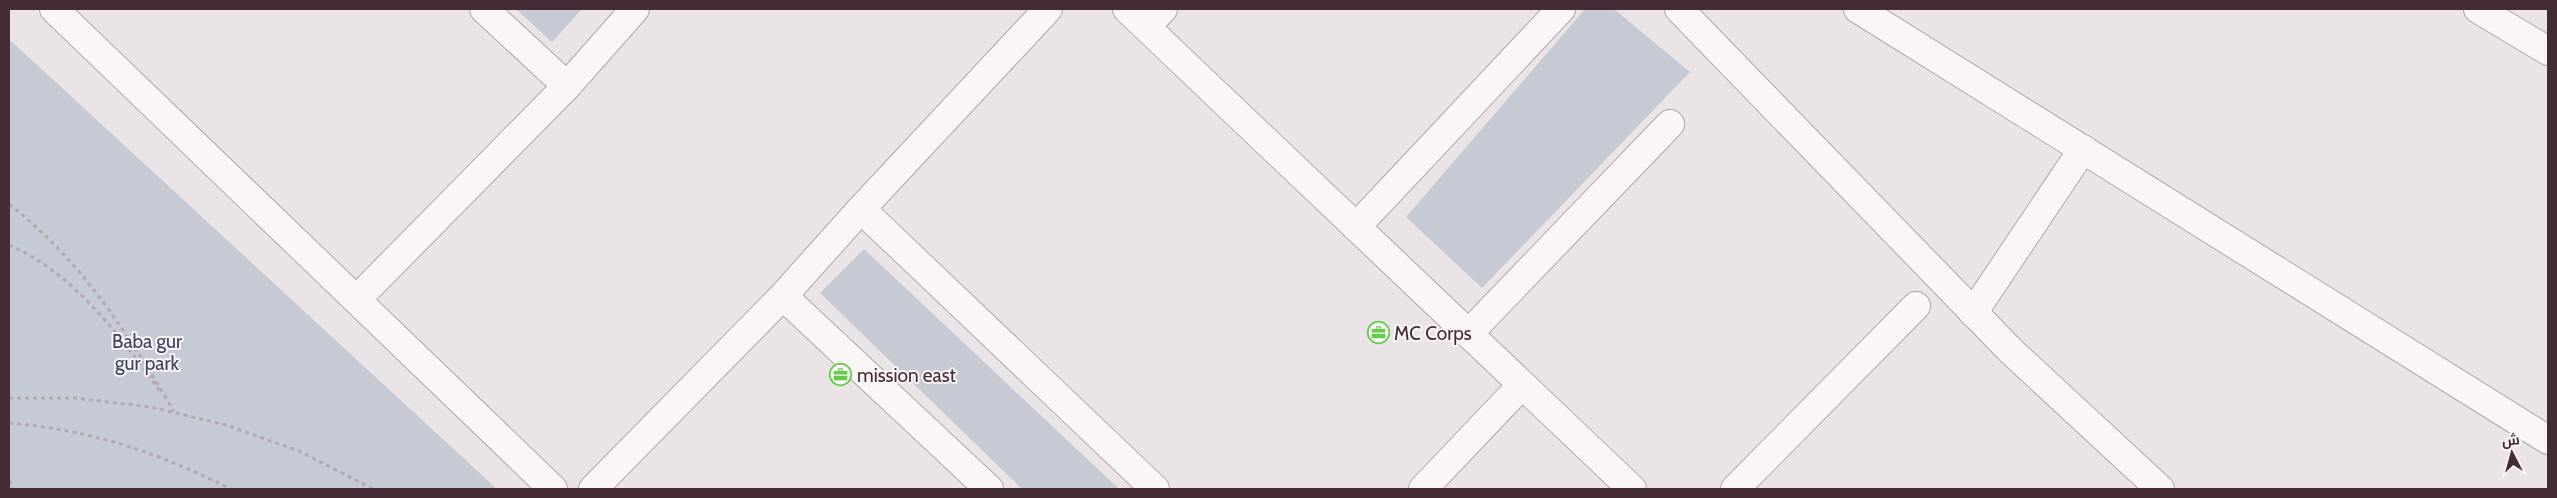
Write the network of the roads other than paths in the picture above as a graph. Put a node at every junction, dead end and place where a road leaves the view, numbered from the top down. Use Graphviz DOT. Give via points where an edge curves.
graph roads {
  1 [pos="54,9"];
  2 [pos="484,9"];
  3 [pos="635,9"];
  4 [pos="1048,9"];
  5 [pos="1561,9"];
  6 [pos="1679,9"];
  7 [pos="1858,9"];
  8 [pos="2478,9"];
  9 [pos="1145,15"];
  10 [pos="2548,51"];
  11 [pos="567,86"];
  12 [pos="1670,124"];
  13 [pos="2082,149"];
  14 [pos="861,208"];
  15 [pos="1356,227"];
  16 [pos="782,296"];
  17 [pos="357,299"];
  18 [pos="1916,306"];
  19 [pos="1974,313"];
  20 [pos="1468,334"];
  21 [pos="1522,385"];
  22 [pos="2548,440"];
  23 [pos="554,489"];
  24 [pos="594,489"];
  25 [pos="989,489"];
  26 [pos="1155,489"];
  27 [pos="1423,489"];
  28 [pos="1632,489"];
  29 [pos="1735,489"];
  30 [pos="2160,489"];
  1 -- 17 [label="street"];
  2 -- 11 [label="street"];
  3 -- 11 [label="street"];
  4 -- 14 [label="street"];
  5 -- 15 [label="street"];
  6 -- 19 [label="street"];
  7 -- 13 [label="street"];
  8 -- 10 [label="street"];
  9 -- 15 [label="street"];
  11 -- 17 [label="street"];
  12 -- 20 [label="street"];
  13 -- 19 [label="street"];
  13 -- 22 [label="street"];
  14 -- 16 [label="street"];
  14 -- 26 [label="street"];
  15 -- 20 [label="street"];
  16 -- 24 [label="street"];
  16 -- 25 [label="street"];
  17 -- 23 [label="street"];
  18 -- 29 [label="street"];
  19 -- 30 [label="street"];
  20 -- 21 [label="street"];
  21 -- 27 [label="street"];
  21 -- 28 [label="street"];
}
